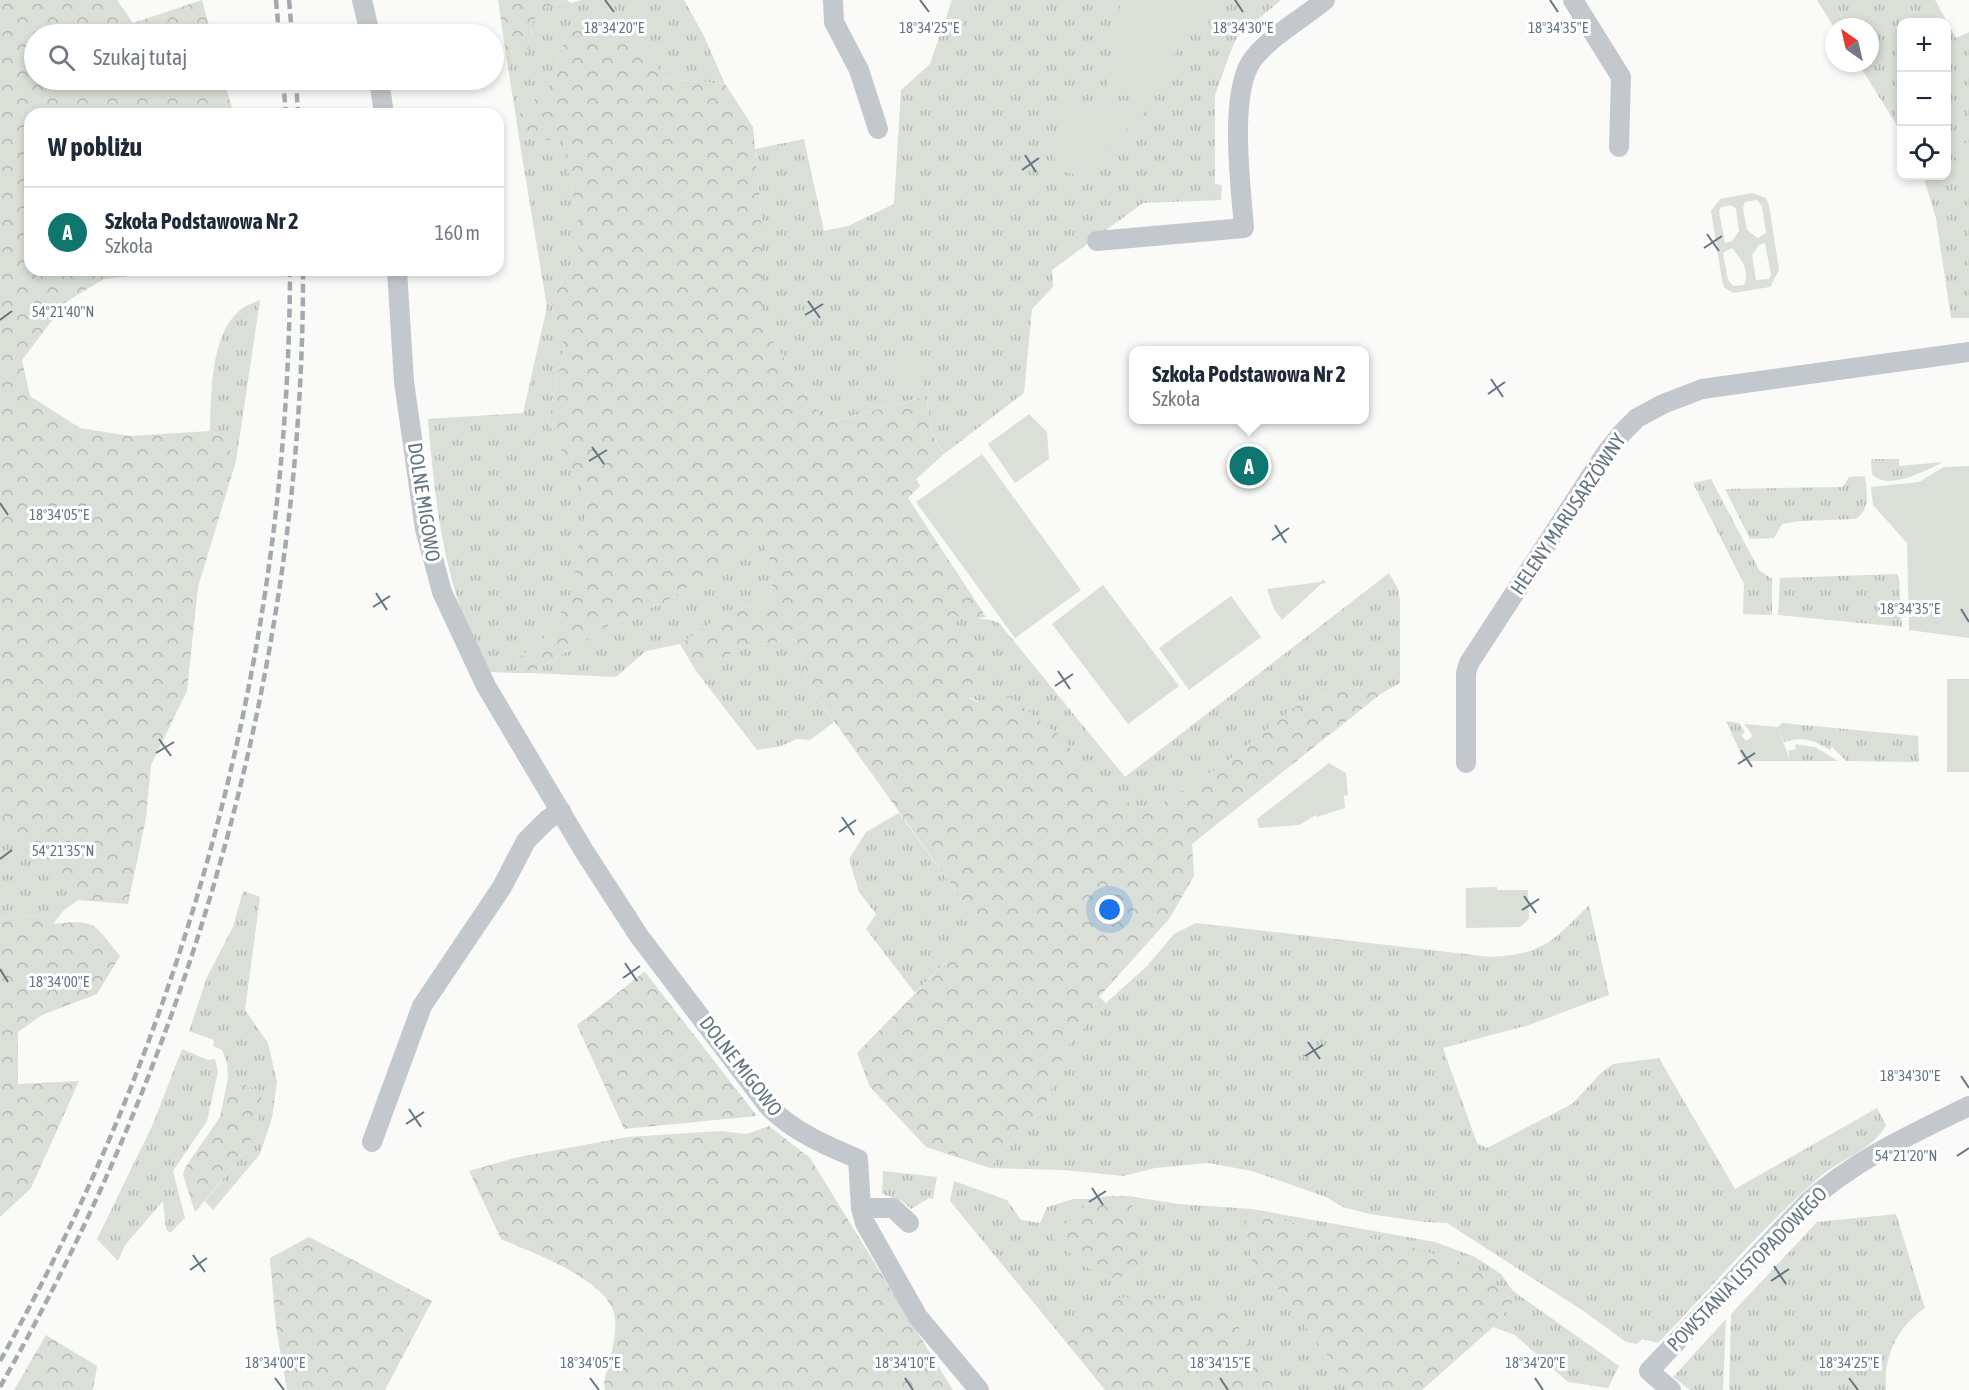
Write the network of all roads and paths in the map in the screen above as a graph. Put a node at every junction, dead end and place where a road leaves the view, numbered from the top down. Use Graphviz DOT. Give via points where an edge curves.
graph roads {
  1 [pos="362,0"];
  2 [pos="833,0"];
  3 [pos="1324,0"];
  4 [pos="1573,0"];
  5 [pos="368,24"];
  6 [pos="380,90"];
  7 [pos="383,108"];
  8 [pos="878,129"];
  9 [pos="1619,147"];
  10 [pos="1097,241"];
  11 [pos="397,276"];
  12 [pos="1969,352"];
  13 [pos="1466,763"];
  14 [pos="561,811"];
  15 [pos="1969,1106"];
  16 [pos="372,1142"];
  17 [pos="861,1208"];
  18 [pos="909,1222"];
  19 [pos="979,1390"];
  20 [pos="1671,1390"];
  1 -- 5 [label="street"];
  2 -- 8 [label="street" via="834,22 859,70"];
  3 -- 10 [label="street" via="1261,51 1244,76 1238,130 1244,228"];
  4 -- 9 [label="street" via="1621,77"];
  6 -- 7 [label="street"];
  11 -- 14 [label="street, DOLNE MIGOWO" via="404,382 424,529 432,560 476,667"];
  12 -- 13 [label="street, HELENY MARUSARZÓWNY" via="1702,389 1637,418 1606,453 1469,663"];
  14 -- 16 [label="street" via="526,841 502,888 422,1006"];
  14 -- 17 [label="street, DOLNE MIGOWO" via="639,936 768,1106 812,1139 858,1159"];
  15 -- 20 [label="street, POWSTANIA LISTOPADOWEGO" via="1865,1160 1807,1203 1649,1371"];
  17 -- 18 [label="street" via="893,1208"];
  17 -- 19 [label="street, DOLNE MIGOWO" via="903,1294"];
}
